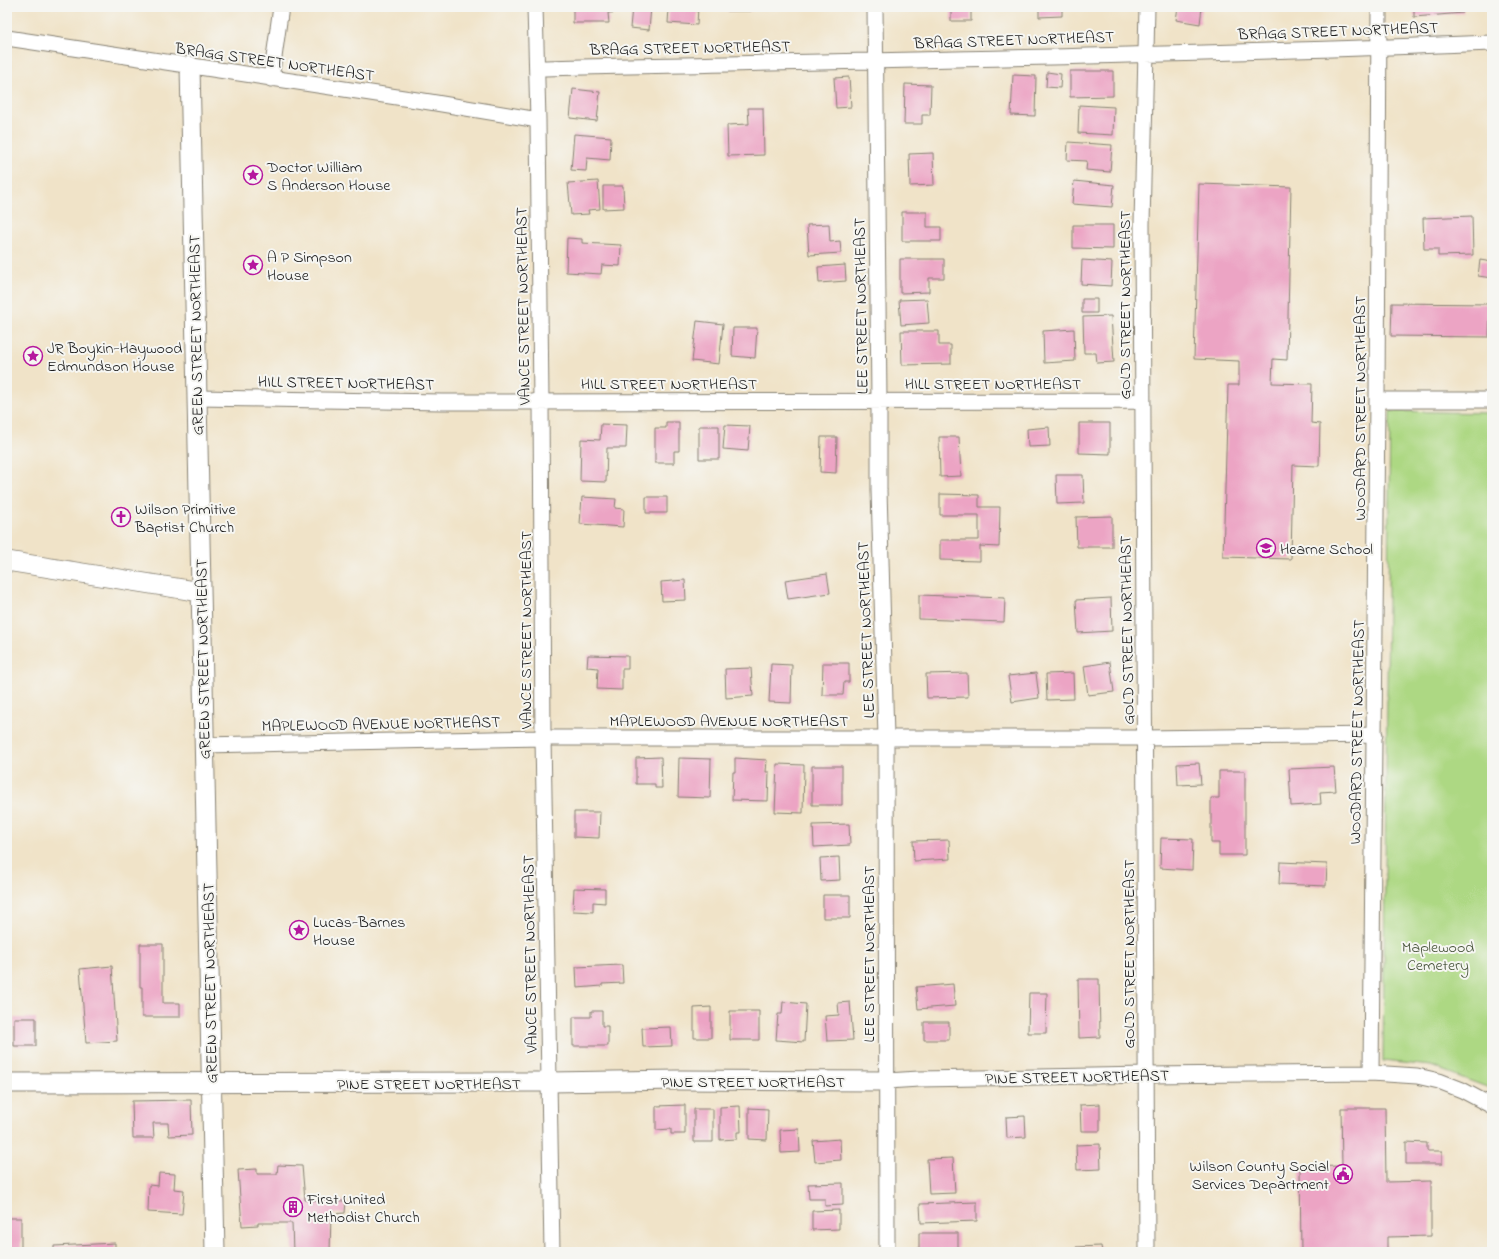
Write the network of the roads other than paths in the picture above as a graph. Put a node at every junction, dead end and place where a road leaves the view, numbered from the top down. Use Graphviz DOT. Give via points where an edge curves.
graph roads {
  1 [pos="281,7"];
  2 [pos="535,7"];
  3 [pos="875,7"];
  4 [pos="1147,7"];
  5 [pos="1379,7"];
  6 [pos="7,38"];
  7 [pos="1492,43"];
  8 [pos="1379,47"];
  9 [pos="1145,53"];
  10 [pos="875,61"];
  11 [pos="190,66"];
  12 [pos="536,68"];
  13 [pos="271,79"];
  14 [pos="538,120"];
  15 [pos="197,398"];
  16 [pos="879,400"];
  17 [pos="1378,400"];
  18 [pos="1492,400"];
  19 [pos="1142,401"];
  20 [pos="541,402"];
  21 [pos="7,561"];
  22 [pos="201,592"];
  23 [pos="1375,735"];
  24 [pos="886,737"];
  25 [pos="543,738"];
  26 [pos="1145,738"];
  27 [pos="204,745"];
  28 [pos="1371,1073"];
  29 [pos="1147,1075"];
  30 [pos="887,1081"];
  31 [pos="550,1082"];
  32 [pos="7,1083"];
  33 [pos="211,1083"];
  34 [pos="1492,1106"];
  35 [pos="215,1252"];
  36 [pos="552,1252"];
  37 [pos="888,1252"];
  38 [pos="1147,1252"];
  1 -- 13 [label="street"];
  2 -- 12 [label="street, VANCE STREET NORTHEAST"];
  3 -- 10 [label="street, LEE STREET NORTHEAST"];
  4 -- 9 [label="street, GOLD STREET NORTHEAST"];
  5 -- 8 [label="street, WOODARD STREET NORTHEAST"];
  6 -- 11 [label="street, BRAGG STREET NORTHEAST"];
  7 -- 8 [label="street, BRAGG STREET NORTHEAST"];
  8 -- 9 [label="street, BRAGG STREET NORTHEAST"];
  8 -- 17 [label="street, WOODARD STREET NORTHEAST"];
  9 -- 10 [label="street, BRAGG STREET NORTHEAST"];
  9 -- 19 [label="street, GOLD STREET NORTHEAST"];
  10 -- 12 [label="street, BRAGG STREET NORTHEAST"];
  10 -- 16 [label="street, LEE STREET NORTHEAST"];
  11 -- 13 [label="street, BRAGG STREET NORTHEAST"];
  11 -- 15 [label="street, GREEN STREET NORTHEAST"];
  12 -- 14 [label="street, VANCE STREET NORTHEAST"];
  13 -- 14 [label="street, BRAGG STREET NORTHEAST"];
  14 -- 20 [label="street, VANCE STREET NORTHEAST"];
  15 -- 20 [label="street, HILL STREET NORTHEAST"];
  15 -- 22 [label="street, GREEN STREET NORTHEAST"];
  16 -- 19 [label="street, HILL STREET NORTHEAST"];
  16 -- 20 [label="street, HILL STREET NORTHEAST"];
  16 -- 24 [label="street, LEE STREET NORTHEAST"];
  17 -- 18 [label="street"];
  17 -- 23 [label="street, WOODARD STREET NORTHEAST"];
  19 -- 26 [label="street, GOLD STREET NORTHEAST"];
  20 -- 25 [label="street, VANCE STREET NORTHEAST"];
  21 -- 22 [label="street"];
  22 -- 27 [label="street, GREEN STREET NORTHEAST"];
  23 -- 26 [label="street, MAPLEWOOD AVENUE NORTHEAST"];
  23 -- 28 [label="street, WOODARD STREET NORTHEAST"];
  24 -- 25 [label="street, MAPLEWOOD AVENUE NORTHEAST"];
  24 -- 26 [label="street, MAPLEWOOD AVENUE NORTHEAST"];
  24 -- 30 [label="street, LEE STREET NORTHEAST"];
  25 -- 27 [label="street, MAPLEWOOD AVENUE NORTHEAST"];
  25 -- 31 [label="street, VANCE STREET NORTHEAST"];
  26 -- 29 [label="street, GOLD STREET NORTHEAST"];
  27 -- 33 [label="street, GREEN STREET NORTHEAST"];
  28 -- 29 [label="street, PINE STREET NORTHEAST"];
  28 -- 34 [label="street, PINE STREET NORTHEAST" via="1417,1076 1439,1081"];
  29 -- 30 [label="street, PINE STREET NORTHEAST"];
  29 -- 38 [label="street, GOLD STREET NORTHEAST"];
  30 -- 31 [label="street, PINE STREET NORTHEAST"];
  30 -- 37 [label="street, LEE STREET NORTHEAST"];
  31 -- 33 [label="street, PINE STREET NORTHEAST"];
  31 -- 36 [label="street, VANCE STREET NORTHEAST"];
  32 -- 33 [label="street, PINE STREET NORTHEAST"];
  33 -- 35 [label="street, GREEN STREET NORTHEAST"];
}
